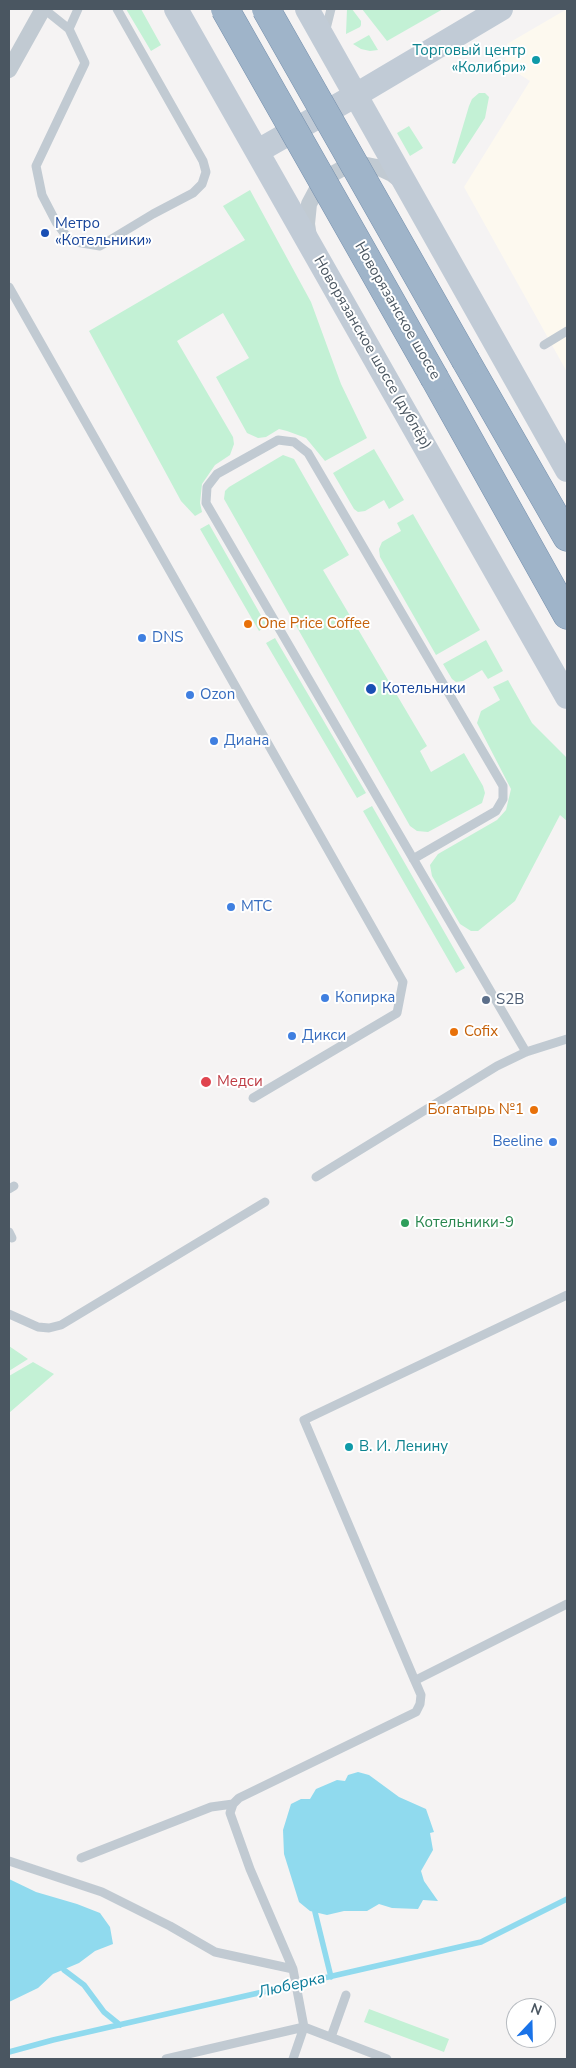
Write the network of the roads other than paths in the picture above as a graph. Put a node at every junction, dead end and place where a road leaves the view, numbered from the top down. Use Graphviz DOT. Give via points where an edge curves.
graph roads {
  1 [pos="44,9"];
  2 [pos="78,9"];
  3 [pos="117,9"];
  4 [pos="176,9"];
  5 [pos="225,9"];
  6 [pos="266,9"];
  7 [pos="307,9"];
  8 [pos="331,9"];
  9 [pos="501,9"];
  10 [pos="68,29"];
  11 [pos="324,38"];
  12 [pos="9,70"];
  13 [pos="356,95"];
  14 [pos="258,151"];
  15 [pos="409,188"];
  16 [pos="311,246"];
  17 [pos="9,287"];
  18 [pos="567,331"];
  19 [pos="544,345"];
  20 [pos="567,470"];
  21 [pos="567,537"];
  22 [pos="567,615"];
  23 [pos="567,697"];
  24 [pos="413,859"];
  25 [pos="567,1039"];
  26 [pos="526,1052"];
  27 [pos="254,1098"];
  28 [pos="316,1177"];
  29 [pos="265,1202"];
  30 [pos="567,1295"];
  31 [pos="9,1314"];
  32 [pos="567,1604"];
  33 [pos="416,1680"];
  34 [pos="233,1804"];
  35 [pos="81,1858"];
  36 [pos="9,1861"];
  37 [pos="294,1971"];
  38 [pos="346,1996"];
  39 [pos="304,2027"];
  40 [pos="331,2037"];
  41 [pos="202,2055"];
  42 [pos="166,2059"];
  43 [pos="293,2059"];
  44 [pos="387,2059"];
  1 -- 10 [label="lane"];
  1 -- 12 [label="street"];
  2 -- 10 [label="lane"];
  3 -- 10 [label="lane" via="204,161 206,172 202,184 193,193 100,246 70,241 42,195 36,166 85,63"];
  4 -- 14 [label="main road, Новорязанское шоссе (дублёр)"];
  5 -- 22 [label="highway, Новорязанское шоссе, bridge"];
  6 -- 21 [label="highway, bridge"];
  7 -- 11 [label="main road"];
  8 -- 11 [label="lane"];
  9 -- 13 [label="main road"];
  11 -- 13 [label="main road"];
  13 -- 14 [label="main road"];
  13 -- 15 [label="main road"];
  14 -- 16 [label="main road, Новорязанское шоссе (дублёр)"];
  15 -- 16 [label="street" via="392,174 362,164 345,167 329,176 309,204 307,224"];
  15 -- 20 [label="main road"];
  16 -- 23 [label="main road, Новорязанское шоссе (дублёр)"];
  17 -- 27 [label="lane" via="403,982 396,1013"];
  18 -- 19 [label="lane"];
  24 -- 24 [label="lane" via="206,503 207,487 217,474 278,440 294,442 308,453 503,786 503,799 496,811"];
  24 -- 26 [label="lane"];
  25 -- 26 [label="lane"];
  26 -- 28 [label="lane" via="497,1066"];
  29 -- 31 [label="lane" via="61,1325 38,1327"];
  30 -- 33 [label="lane" via="304,1420"];
  32 -- 33 [label="lane"];
  33 -- 34 [label="lane" via="421,1695 416,1712 239,1798"];
  34 -- 35 [label="lane" via="211,1807"];
  34 -- 37 [label="lane" via="230,1813 250,1869"];
  36 -- 37 [label="lane" via="102,1892 215,1952"];
  37 -- 39 [label="lane"];
  38 -- 40 [label="lane"];
  39 -- 40 [label="lane"];
  39 -- 41 [label="lane"];
  39 -- 43 [label="lane"];
  40 -- 44 [label="lane"];
  41 -- 42 [label="lane"];
}
